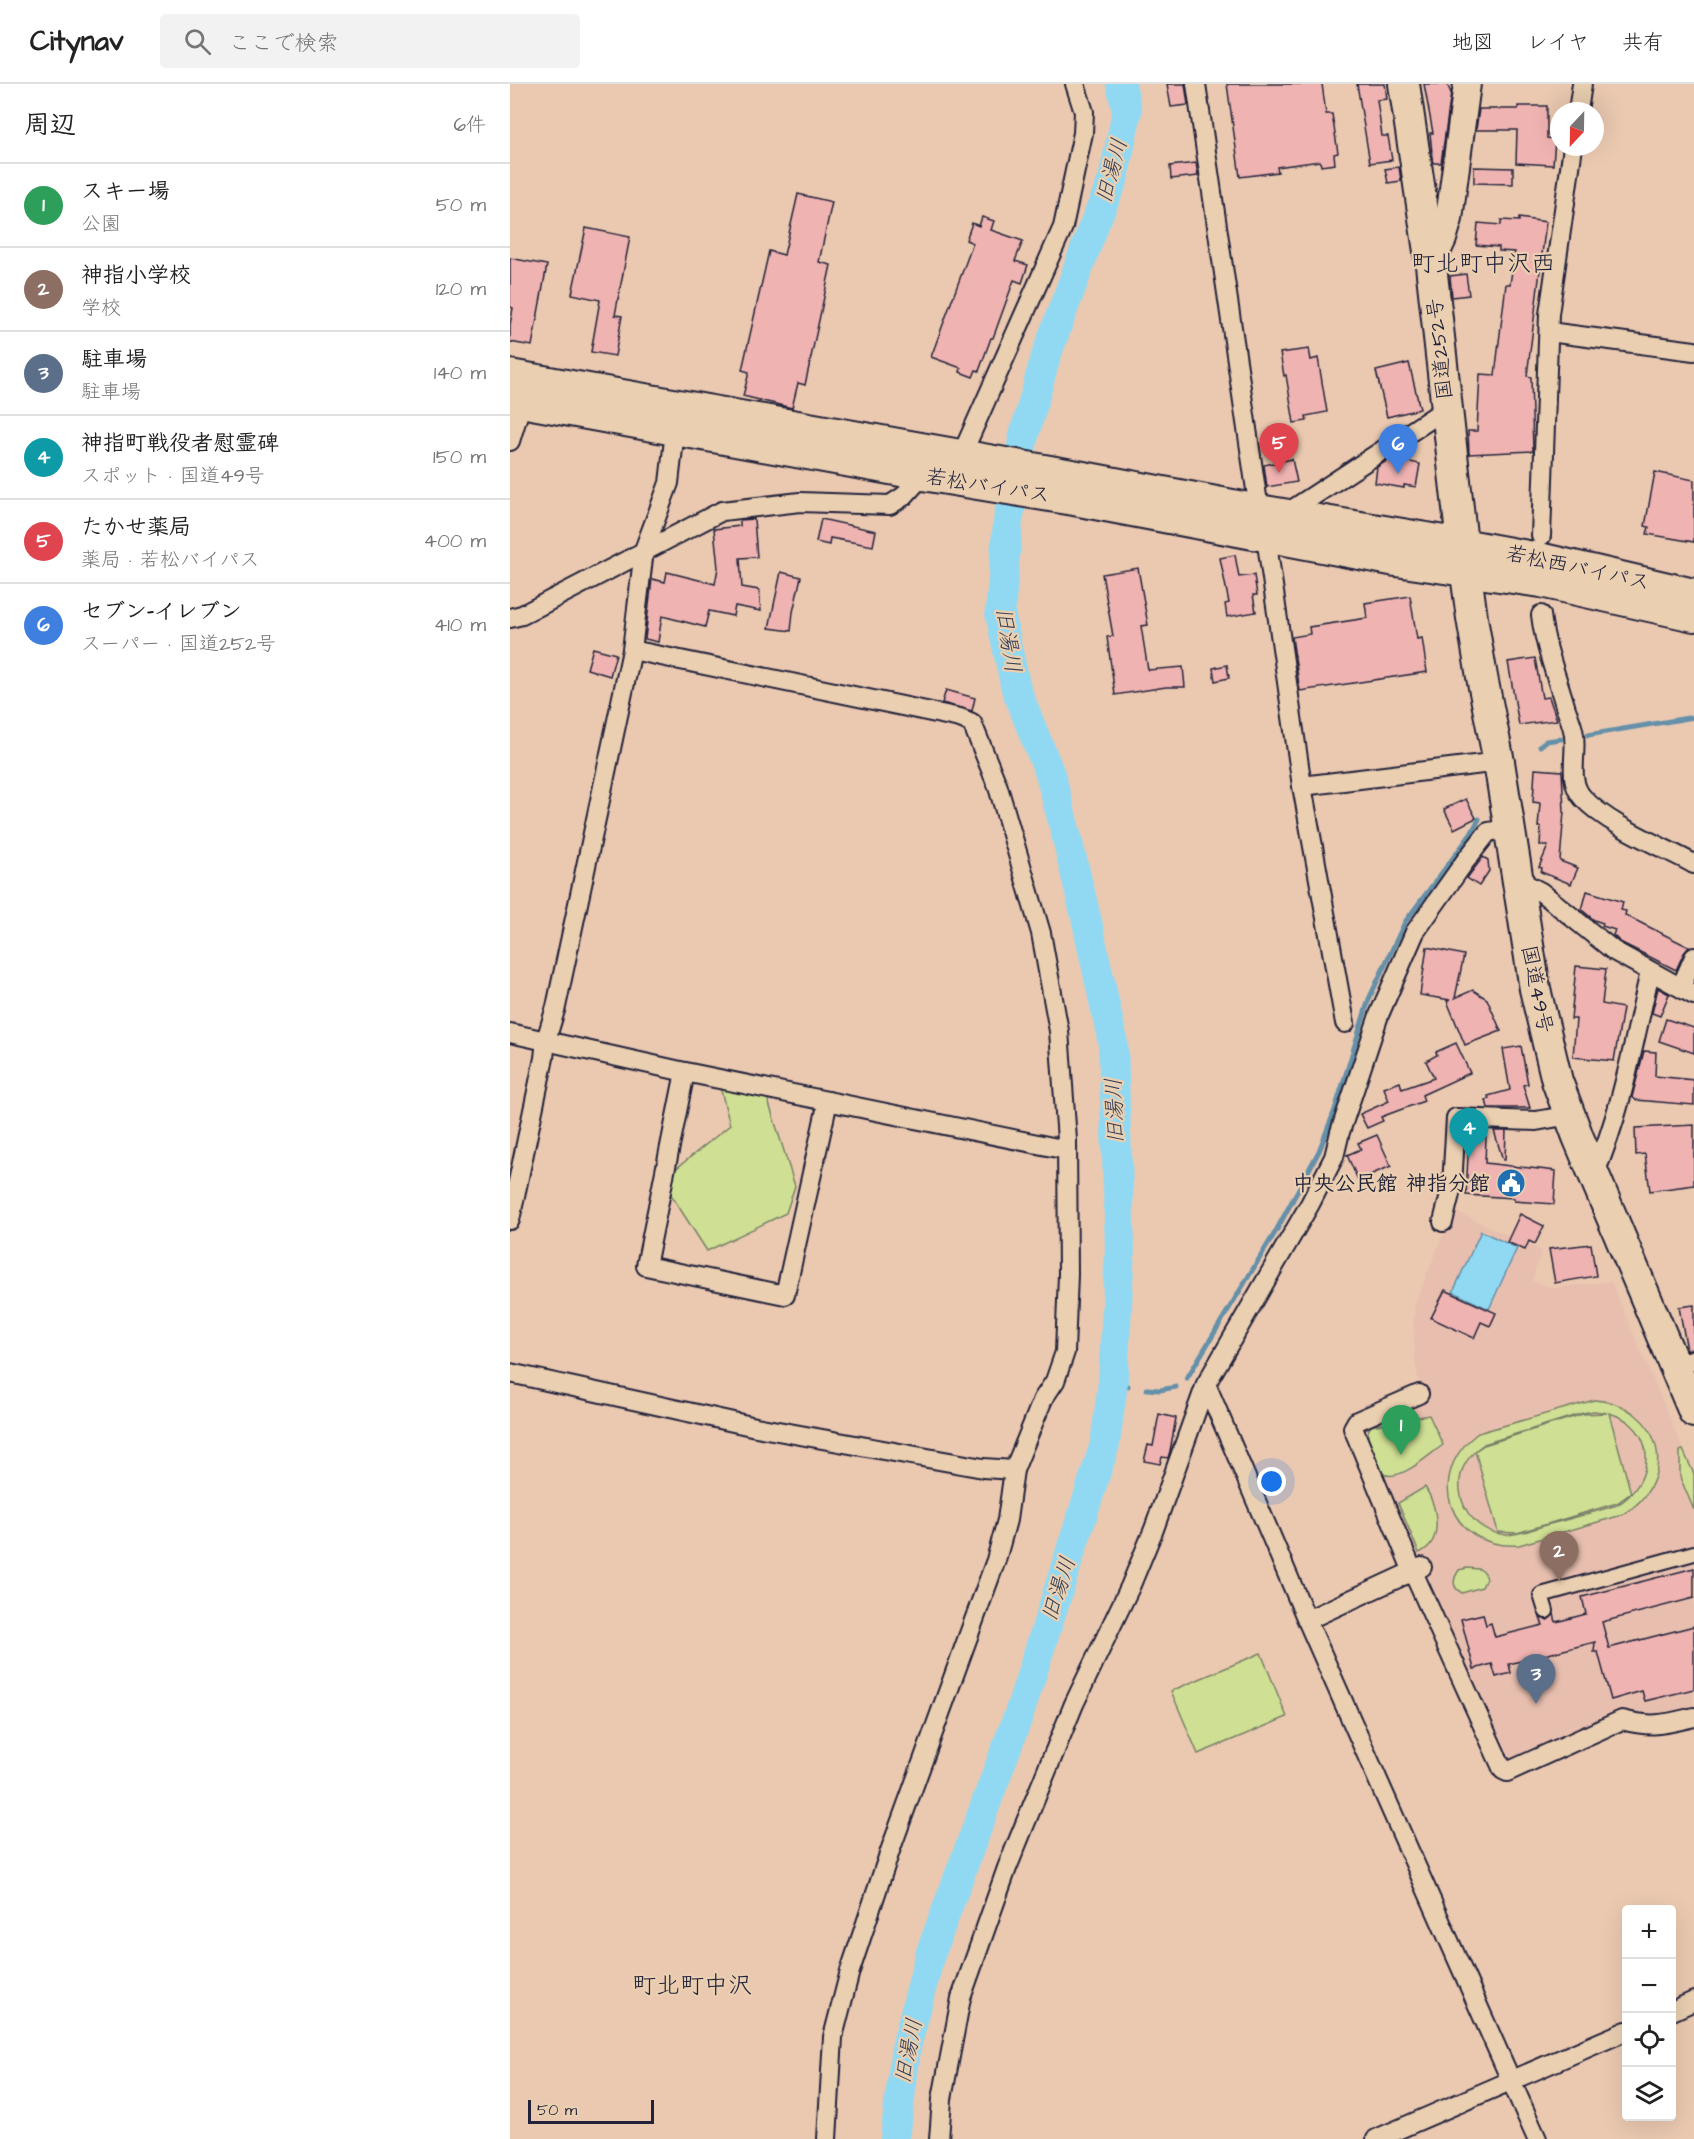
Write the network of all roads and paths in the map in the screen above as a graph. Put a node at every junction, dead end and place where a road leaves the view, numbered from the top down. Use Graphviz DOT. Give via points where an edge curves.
graph roads {
  1 [pos="1075,84"];
  2 [pos="1196,84"];
  3 [pos="1404,84"];
  4 [pos="1467,84"];
  5 [pos="1582,84"];
  6 [pos="1579,102"];
  7 [pos="1572,156"];
  8 [pos="1431,265"];
  9 [pos="1549,332"];
  10 [pos="1694,351"];
  11 [pos="510,375"];
  12 [pos="516,401"];
  13 [pos="1447,408"];
  14 [pos="675,431"];
  15 [pos="510,441"];
  16 [pos="962,461"];
  17 [pos="922,475"];
  18 [pos="1269,521"];
  19 [pos="1541,536"];
  20 [pos="644,550"];
  21 [pos="1464,557"];
  22 [pos="1694,594"];
  23 [pos="1541,615"];
  24 [pos="1694,616"];
  25 [pos="510,618"];
  26 [pos="632,650"];
  27 [pos="1499,762"];
  28 [pos="1302,786"];
  29 [pos="1509,828"];
  30 [pos="1694,864"];
  31 [pos="1518,880"];
  32 [pos="1694,957"];
  33 [pos="1650,972"];
  34 [pos="1687,991"];
  35 [pos="1345,1023"];
  36 [pos="510,1033"];
  37 [pos="546,1040"];
  38 [pos="685,1072"];
  39 [pos="828,1101"];
  40 [pos="1570,1115"];
  41 [pos="1067,1150"];
  42 [pos="1594,1175"];
  43 [pos="510,1220"];
  44 [pos="1443,1222"];
  45 [pos="1685,1363"];
  46 [pos="510,1373"];
  47 [pos="1206,1384"];
  48 [pos="1419,1394"];
  49 [pos="1694,1412"];
  50 [pos="1014,1470"];
  51 [pos="1694,1553"];
  52 [pos="1419,1569"];
  53 [pos="1546,1611"];
  54 [pos="1307,1620"];
  55 [pos="1694,1717"];
  56 [pos="1694,2001"];
  57 [pos="1676,2009"];
  58 [pos="1622,2033"];
  59 [pos="1512,2081"];
  60 [pos="827,2139"];
  61 [pos="939,2139"];
  62 [pos="1376,2139"];
  63 [pos="1537,2139"];
  1 -- 16 [label="street" via="1084,112 1083,133 1063,227"];
  2 -- 18 [label="street"];
  3 -- 8 [label="highway, 国道252号"];
  4 -- 8 [label="main road" via="1449,219"];
  5 -- 6 [label="street"];
  7 -- 9 [label="street"];
  8 -- 13 [label="highway, 国道252号"];
  9 -- 10 [label="street"];
  9 -- 19 [label="street"];
  11 -- 16 [label="highway, 若松バイパス"];
  12 -- 14 [label="highway, 若松バイパス"];
  12 -- 15 [label="street"];
  13 -- 18 [label="street"];
  13 -- 21 [label="highway, 国道252号"];
  14 -- 17 [label="highway, 若松バイパス"];
  14 -- 20 [label="street" via="669,483"];
  16 -- 17 [label="highway, 若松バイパス"];
  16 -- 18 [label="highway, 若松バイパス" via="1076,488"];
  17 -- 20 [label="street" via="904,496 890,505 800,502 722,511"];
  18 -- 21 [label="highway, 若松バイパス" via="1396,561"];
  18 -- 28 [label="street"];
  20 -- 25 [label="street"];
  20 -- 26 [label="street"];
  21 -- 22 [label="highway, 若松西バイパス" via="1544,559"];
  21 -- 24 [label="highway, 若松西バイパス" via="1541,582"];
  21 -- 27 [label="highway, 国道49号"];
  23 -- 30 [label="street" via="1545,642 1574,735 1578,792 1612,820"];
  26 -- 37 [label="street"];
  26 -- 41 [label="street" via="972,723 998,787 1041,933 1059,1031"];
  27 -- 28 [label="street"];
  27 -- 29 [label="highway, 国道49号"];
  28 -- 35 [label="street"];
  29 -- 31 [label="highway, 国道49号"];
  29 -- 47 [label="street" via="1488,832 1415,932 1379,1016 1334,1157"];
  31 -- 33 [label="street" via="1541,892 1614,951"];
  31 -- 40 [label="highway, 国道49号" via="1535,989 1557,1081"];
  32 -- 34 [label="street"];
  33 -- 34 [label="street"];
  33 -- 42 [label="street" via="1616,1116"];
  36 -- 37 [label="street"];
  37 -- 38 [label="street"];
  37 -- 43 [label="street"];
  38 -- 39 [label="street"];
  38 -- 39 [label="street" via="646,1266 785,1295"];
  39 -- 41 [label="street"];
  40 -- 42 [label="highway, 国道49号"];
  40 -- 44 [label="street" via="1536,1121 1456,1118 1452,1186"];
  41 -- 50 [label="street" via="1065,1352 1056,1381 1043,1399"];
  42 -- 45 [label="highway, 国道49号"];
  45 -- 49 [label="highway, 国道49号"];
  46 -- 50 [label="street" via="756,1427 983,1468"];
  47 -- 54 [label="street"];
  47 -- 61 [label="street" via="1131,1587 1074,1704 1007,1868 961,1998 945,2080"];
  48 -- 52 [label="street" via="1357,1421 1353,1428"];
  50 -- 60 [label="street" via="996,1560 850,1971 833,2037"];
  51 -- 53 [label="street" via="1637,1576 1541,1595"];
  52 -- 54 [label="street"];
  52 -- 55 [label="street" via="1503,1770 1507,1772 1622,1720 1661,1725"];
  54 -- 59 [label="street"];
  56 -- 57 [label="street"];
  58 -- 59 [label="street"];
  59 -- 62 [label="street"];
  59 -- 63 [label="street"];
}
